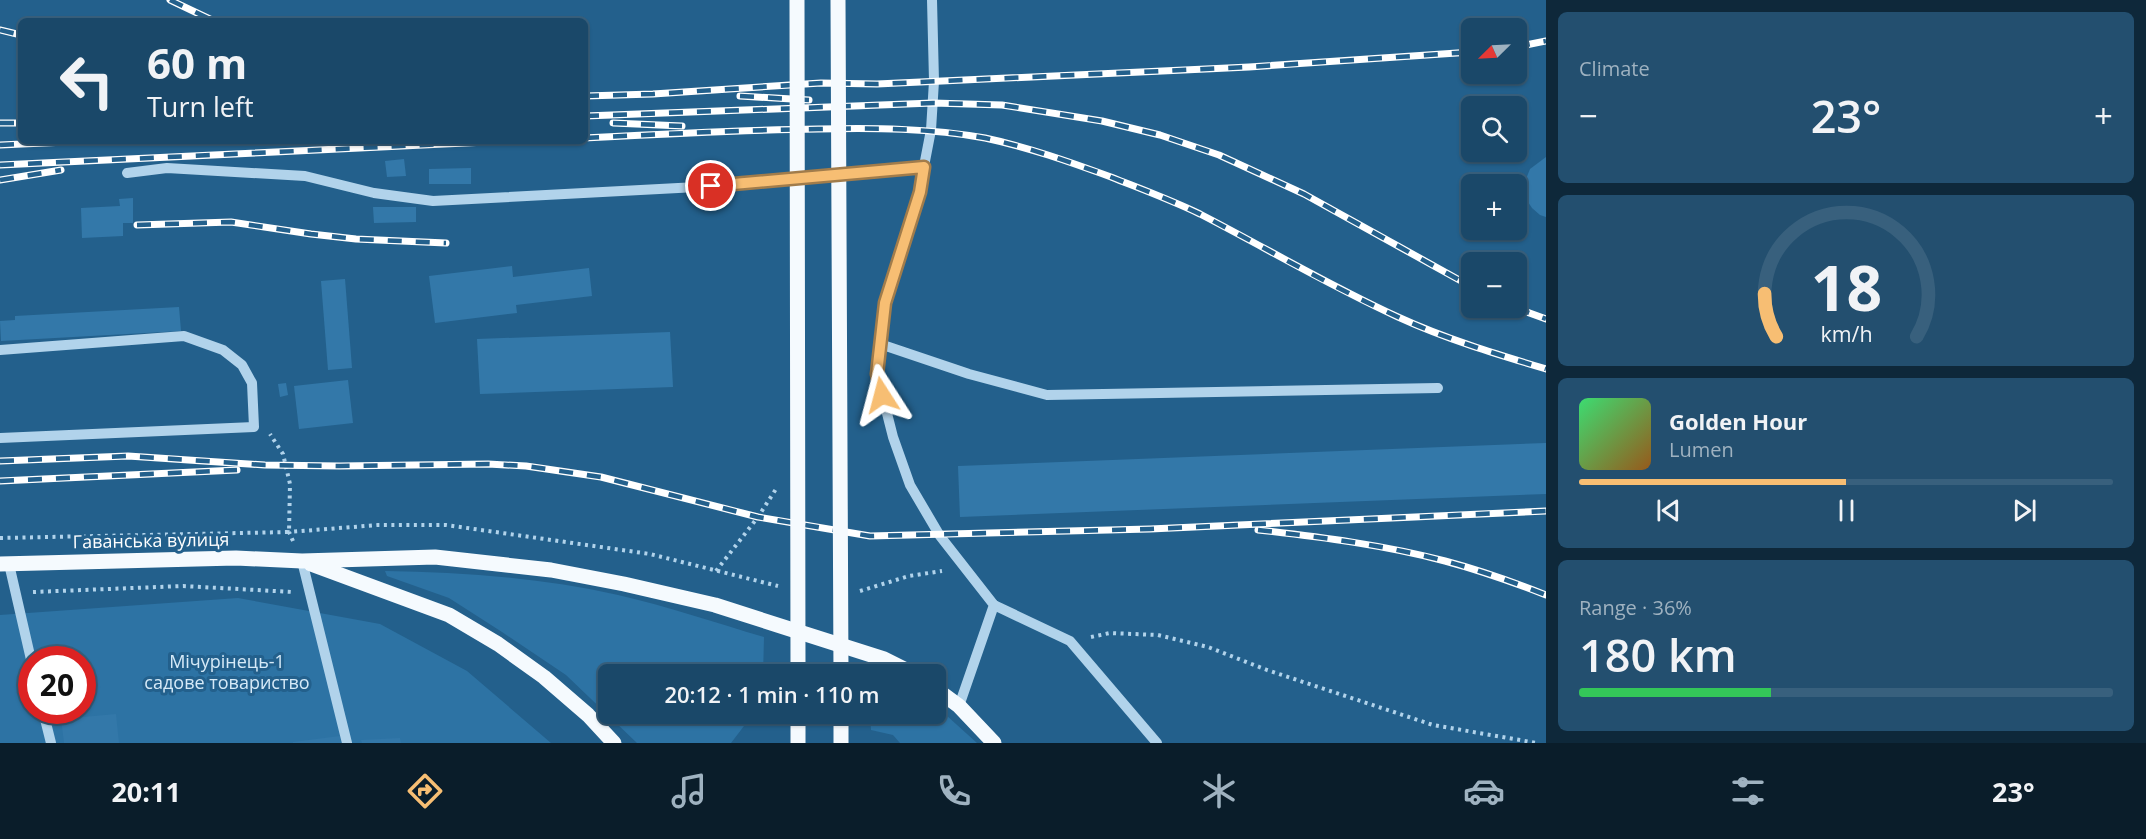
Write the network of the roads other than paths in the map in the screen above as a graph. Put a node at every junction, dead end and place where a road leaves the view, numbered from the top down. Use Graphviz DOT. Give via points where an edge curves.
graph roads {
  1 [pos="796,0"];
  2 [pos="838,0"];
  3 [pos="932,0"];
  4 [pos="924,167"];
  5 [pos="127,172"];
  6 [pos="880,344"];
  7 [pos="0,350"];
  8 [pos="1438,388"];
  9 [pos="0,438"];
  10 [pos="302,561"];
  11 [pos="4,564"];
  12 [pos="994,605"];
  13 [pos="27,646"];
  14 [pos="798,664"];
  15 [pos="841,664"];
  16 [pos="894,664"];
  17 [pos="946,696"];
  18 [pos="959,706"];
  19 [pos="46,724"];
  20 [pos="798,724"];
  21 [pos="841,724"];
  22 [pos="51,743"];
  23 [pos="346,743"];
  24 [pos="614,743"];
  25 [pos="798,743"];
  26 [pos="841,743"];
  27 [pos="994,743"];
  28 [pos="1157,743"];
  1 -- 14 [label="main road, bridge"];
  2 -- 15 [label="main road, bridge"];
  3 -- 4 [label="lane" via="933,103"];
  4 -- 5 [label="lane" via="735,185 433,201 374,193 305,176 167,168"];
  4 -- 6 [label="lane" via="920,192 885,303"];
  6 -- 8 [label="lane" via="1047,395"];
  6 -- 12 [label="lane" via="877,374 910,485 940,536"];
  7 -- 9 [label="lane" via="184,336 223,350 242,365 252,383 254,408 254,428"];
  10 -- 11 [label="main road, Гаванська вулиця" via="236,558"];
  10 -- 16 [label="main road" via="435,557 551,570 715,605"];
  10 -- 23 [label="lane"];
  10 -- 24 [label="main road" via="450,615 544,677"];
  11 -- 13 [label="lane"];
  12 -- 18 [label="lane"];
  12 -- 28 [label="lane" via="1070,641"];
  17 -- 18 [label="main road"];
  18 -- 27 [label="main road"];
  19 -- 22 [label="lane"];
  20 -- 25 [label="main road"];
  21 -- 26 [label="main road"];
}
